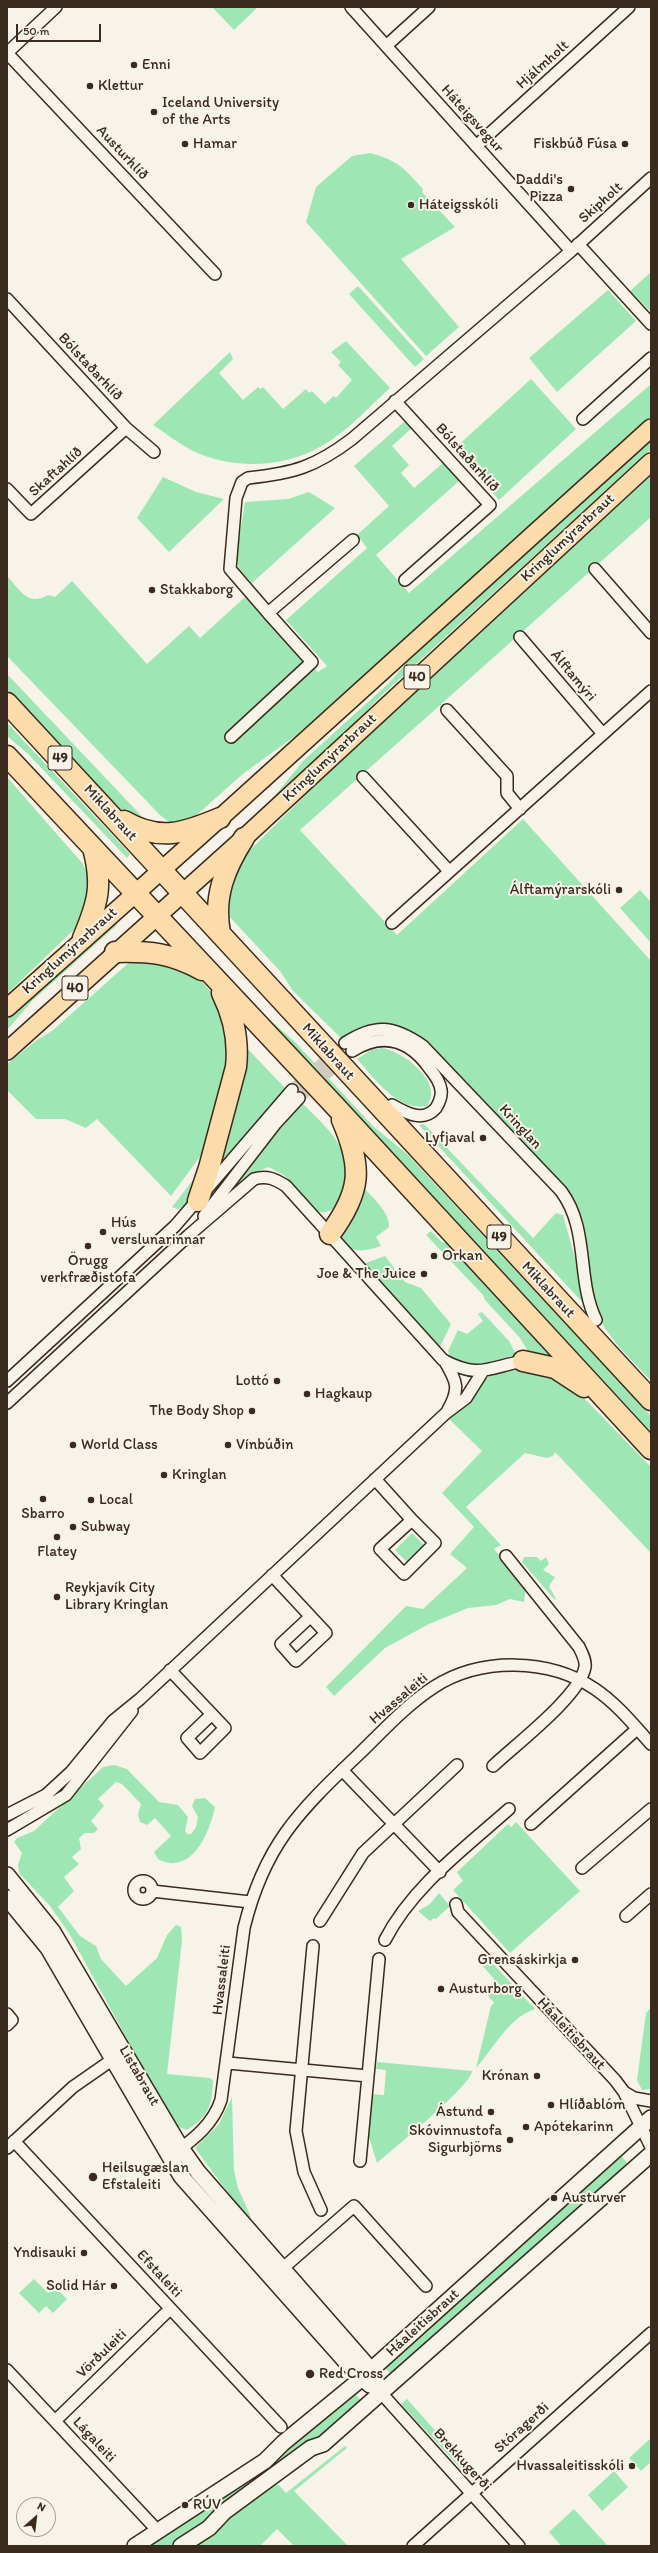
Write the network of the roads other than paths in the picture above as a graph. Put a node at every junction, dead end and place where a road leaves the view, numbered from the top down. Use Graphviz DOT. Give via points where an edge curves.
graph roads {
  1 [pos="56,7"];
  2 [pos="351,7"];
  3 [pos="429,7"];
  4 [pos="629,7"];
  5 [pos="386,46"];
  6 [pos="7,53"];
  7 [pos="476,146"];
  8 [pos="651,178"];
  9 [pos="574,247"];
  10 [pos="215,274"];
  11 [pos="7,299"];
  12 [pos="651,324"];
  13 [pos="651,358"];
  14 [pos="395,401"];
  15 [pos="583,419"];
  16 [pos="126,428"];
  17 [pos="651,428"];
  18 [pos="154,452"];
  19 [pos="651,462"];
  20 [pos="7,489"];
  21 [pos="353,540"];
  22 [pos="595,569"];
  23 [pos="405,580"];
  24 [pos="268,613"];
  25 [pos="651,633"];
  26 [pos="520,637"];
  27 [pos="651,691"];
  28 [pos="7,703"];
  29 [pos="447,710"];
  30 [pos="603,734"];
  31 [pos="231,737"];
  32 [pos="7,756"];
  33 [pos="363,778"];
  34 [pos="520,809"];
  35 [pos="112,814"];
  36 [pos="220,818"];
  37 [pos="244,838"];
  38 [pos="93,848"];
  39 [pos="162,870"];
  40 [pos="449,871"];
  41 [pos="136,892"];
  42 [pos="182,892"];
  43 [pos="157,915"];
  44 [pos="392,923"];
  45 [pos="220,933"];
  46 [pos="84,938"];
  47 [pos="115,952"];
  48 [pos="213,977"];
  49 [pos="7,1008"];
  50 [pos="7,1051"];
  51 [pos="346,1073"];
  52 [pos="392,1105"];
  53 [pos="336,1106"];
  54 [pos="198,1201"];
  55 [pos="330,1234"];
  56 [pos="189,1235"];
  57 [pos="596,1320"];
  58 [pos="443,1360"];
  59 [pos="523,1361"];
  60 [pos="483,1371"];
  61 [pos="7,1381"];
  62 [pos="651,1386"];
  63 [pos="606,1400"];
  64 [pos="651,1400"];
  65 [pos="7,1403"];
  66 [pos="446,1413"];
  67 [pos="651,1449"];
  68 [pos="375,1479"];
  69 [pos="412,1520"];
  70 [pos="506,1556"];
  71 [pos="272,1576"];
  72 [pos="310,1617"];
  73 [pos="170,1670"];
  74 [pos="580,1680"];
  75 [pos="140,1699"];
  76 [pos="212,1714"];
  77 [pos="637,1729"];
  78 [pos="651,1744"];
  79 [pos="457,1765"];
  80 [pos="492,1766"];
  81 [pos="342,1770"];
  82 [pos="651,1808"];
  83 [pos="509,1809"];
  84 [pos="7,1815"];
  85 [pos="395,1823"];
  86 [pos="531,1824"];
  87 [pos="7,1830"];
  88 [pos="582,1868"];
  89 [pos="440,1872"];
  90 [pos="7,1875"];
  91 [pos="152,1891"];
  92 [pos="651,1894"];
  93 [pos="7,1898"];
  94 [pos="250,1902"];
  95 [pos="456,1904"];
  96 [pos="626,1916"];
  97 [pos="320,1922"];
  98 [pos="385,1940"];
  99 [pos="313,1946"];
  100 [pos="379,1959"];
  101 [pos="7,2014"];
  102 [pos="7,2025"];
  103 [pos="118,2056"];
  104 [pos="228,2063"];
  105 [pos="301,2070"];
  106 [pos="368,2076"];
  107 [pos="624,2092"];
  108 [pos="651,2101"];
  109 [pos="646,2122"];
  110 [pos="11,2144"];
  111 [pos="651,2147"];
  112 [pos="181,2148"];
  113 [pos="651,2154"];
  114 [pos="169,2158"];
  115 [pos="360,2161"];
  116 [pos="321,2210"];
  117 [pos="283,2268"];
  118 [pos="267,2275"];
  119 [pos="426,2286"];
  120 [pos="170,2309"];
  121 [pos="651,2333"];
  122 [pos="7,2370"];
  123 [pos="366,2374"];
  124 [pos="382,2394"];
  125 [pos="55,2421"];
  126 [pos="280,2428"];
  127 [pos="472,2493"];
  128 [pos="158,2531"];
  129 [pos="134,2546"];
  130 [pos="181,2546"];
  131 [pos="413,2546"];
  132 [pos="519,2546"];
  1 -- 6 [label="street"];
  2 -- 5 [label="street, Háteigsvegur"];
  3 -- 5 [label="street"];
  4 -- 7 [label="street, Hjálmholt"];
  5 -- 7 [label="street, Háteigsvegur"];
  6 -- 10 [label="street, Austurhlíð"];
  7 -- 9 [label="street, Háteigsvegur"];
  8 -- 9 [label="street, Skipholt"];
  9 -- 12 [label="street, Háteigsvegur"];
  9 -- 14 [label="street"];
  11 -- 16 [label="street, Bólstaðarhlíð"];
  13 -- 15 [label="street"];
  14 -- 23 [label="street, Bólstaðarhlíð" via="490,504"];
  14 -- 24 [label="street" via="352,439 318,462 295,471 248,478 242,482 236,498 230,569"];
  16 -- 18 [label="street, Bólstaðarhlíð"];
  16 -- 20 [label="street, Skaftahlíð" via="31,514"];
  17 -- 36 [label="main road, Kringlumýrarbraut / 40"];
  19 -- 37 [label="main road, Kringlumýrarbraut / 40"];
  21 -- 24 [label="street"];
  22 -- 25 [label="street"];
  24 -- 31 [label="street" via="312,662"];
  26 -- 30 [label="street, Álftamýri"];
  27 -- 30 [label="street"];
  28 -- 35 [label="highway, Miklabraut / 49"];
  29 -- 34 [label="street" via="507,776 507,793"];
  30 -- 34 [label="street"];
  32 -- 38 [label="highway, Miklabraut / 49"];
  33 -- 40 [label="street"];
  34 -- 40 [label="street"];
  35 -- 36 [label="highway" via="146,832 164,834 194,829"];
  35 -- 39 [label="highway, Miklabraut / 49"];
  36 -- 39 [label="main road, Kringlumýrarbraut / 40"];
  37 -- 42 [label="main road, Kringlumýrarbraut / 40"];
  37 -- 45 [label="highway" via="220,885 216,910"];
  38 -- 41 [label="highway, Miklabraut / 49"];
  38 -- 46 [label="highway" via="99,878 98,898"];
  39 -- 41 [label="main road, Kringlumýrarbraut / 40"];
  39 -- 42 [label="highway, Miklabraut / 49"];
  40 -- 44 [label="street"];
  41 -- 43 [label="highway, Miklabraut / 49"];
  41 -- 46 [label="main road, Kringlumýrarbraut / 40"];
  42 -- 43 [label="main road, Kringlumýrarbraut / 40"];
  42 -- 45 [label="highway, Miklabraut / 49"];
  43 -- 47 [label="main road, Kringlumýrarbraut / 40"];
  43 -- 48 [label="highway, Miklabraut / 49"];
  45 -- 51 [label="highway, Miklabraut / 49"];
  46 -- 49 [label="main road, Kringlumýrarbraut / 40"];
  47 -- 48 [label="highway" via="165,954"];
  47 -- 50 [label="main road, Kringlumýrarbraut / 40"];
  48 -- 53 [label="highway, Miklabraut / 49"];
  48 -- 54 [label="highway" via="231,1011 238,1051 232,1086"];
  51 -- 52 [label="highway" via="374,1087"];
  51 -- 64 [label="highway, Miklabraut / 49"];
  52 -- 57 [label="street, Kringlan" via="413,1115 423,1116 436,1108 441,1090 438,1081 426,1063 396,1041 373,1040 348,1047 359,1034 377,1029 398,1031 418,1042 561,1191 571,1205 578,1226 586,1289 590,1309"];
  53 -- 55 [label="highway" via="352,1143 358,1174 348,1207"];
  53 -- 63 [label="highway, Miklabraut / 49"];
  54 -- 56 [label="street" via="296,1094"];
  54 -- 61 [label="street" via="175,1226"];
  55 -- 56 [label="street" via="286,1186 263,1176 254,1179"];
  55 -- 58 [label="street" via="362,1273"];
  56 -- 65 [label="street"];
  57 -- 62 [label="highway" via="606,1338"];
  58 -- 60 [label="street" via="460,1369"];
  58 -- 66 [label="street" via="456,1381 457,1390"];
  59 -- 60 [label="street"];
  59 -- 63 [label="highway" via="554,1368"];
  60 -- 66 [label="street" via="466,1398"];
  63 -- 67 [label="highway, Miklabraut / 49"];
  66 -- 68 [label="street"];
  68 -- 69 [label="street"];
  68 -- 71 [label="street"];
  69 -- 69 [label="street" via="435,1543 404,1574 380,1549"];
  70 -- 74 [label="street" via="579,1647 585,1668"];
  71 -- 72 [label="street"];
  71 -- 73 [label="street"];
  73 -- 75 [label="street"];
  73 -- 76 [label="street"];
  74 -- 77 [label="street, Hvassaleiti" via="608,1699"];
  74 -- 80 [label="street" via="572,1694"];
  74 -- 81 [label="street, Hvassaleiti" via="553,1671 516,1665 473,1670 450,1678 411,1705"];
  75 -- 84 [label="street" via="113,1721 71,1772 46,1795"];
  75 -- 87 [label="street" via="66,1795"];
  77 -- 78 [label="street, Hvassaleiti"];
  77 -- 86 [label="street"];
  79 -- 85 [label="street"];
  81 -- 85 [label="street"];
  81 -- 94 [label="street, Hvassaleiti" via="309,1802 287,1829 269,1859"];
  82 -- 88 [label="street"];
  83 -- 89 [label="street"];
  85 -- 89 [label="street"];
  85 -- 97 [label="street" via="363,1853"];
  89 -- 98 [label="street" via="402,1912"];
  90 -- 103 [label="main road, Listabraut" via="54,1932"];
  91 -- 94 [label="street"];
  92 -- 96 [label="street"];
  93 -- 103 [label="main road, Listabraut" via="48,1948"];
  94 -- 104 [label="street, Hvassaleiti" via="239,1957"];
  95 -- 107 [label="street, Háaleitisbraut" via="458,1912"];
  99 -- 105 [label="street"];
  100 -- 106 [label="street"];
  101 -- 102 [label="street" via="12,2020"];
  103 -- 110 [label="street, Efstaleiti" via="74,2087"];
  103 -- 112 [label="main road, Listabraut"];
  103 -- 114 [label="main road, Listabraut"];
  104 -- 105 [label="street"];
  104 -- 112 [label="street, Hvassaleiti" via="218,2110 207,2127"];
  105 -- 106 [label="street"];
  105 -- 116 [label="street" via="296,2120 298,2144 304,2172"];
  106 -- 115 [label="street"];
  107 -- 108 [label="street, Háaleitisbraut" via="634,2098"];
  107 -- 109 [label="street, Háaleitisbraut"];
  109 -- 111 [label="street, Háaleitisbraut"];
  109 -- 123 [label="main road, Háaleitisbraut"];
  110 -- 120 [label="street, Efstaleiti"];
  112 -- 114 [label="street, Hvassaleiti"];
  112 -- 117 [label="main road, Listabraut" via="219,2197"];
  113 -- 124 [label="main road, Háaleitisbraut"];
  114 -- 118 [label="main road, Listabraut" via="202,2201"];
  117 -- 118 [label="street"];
  117 -- 119 [label="street" via="354,2206"];
  117 -- 123 [label="main road, Listabraut"];
  118 -- 123 [label="main road, Listabraut"];
  120 -- 125 [label="street, Vörðuleiti"];
  120 -- 126 [label="street, Efstaleiti"];
  121 -- 127 [label="street, Stóragerði"];
  122 -- 125 [label="street, Lágaleiti"];
  123 -- 124 [label="main road, Listabraut"];
  123 -- 128 [label="main road, Háaleitisbraut" via="251,2472 221,2488"];
  124 -- 127 [label="street, Brekkugerði"];
  124 -- 130 [label="main road, Háaleitisbraut" via="323,2444 311,2448 224,2512 209,2528"];
  125 -- 128 [label="street, Lágaleiti"];
  127 -- 131 [label="street, Stóragerði"];
  127 -- 132 [label="street, Brekkugerði"];
  128 -- 129 [label="main road, Háaleitisbraut"];
}
